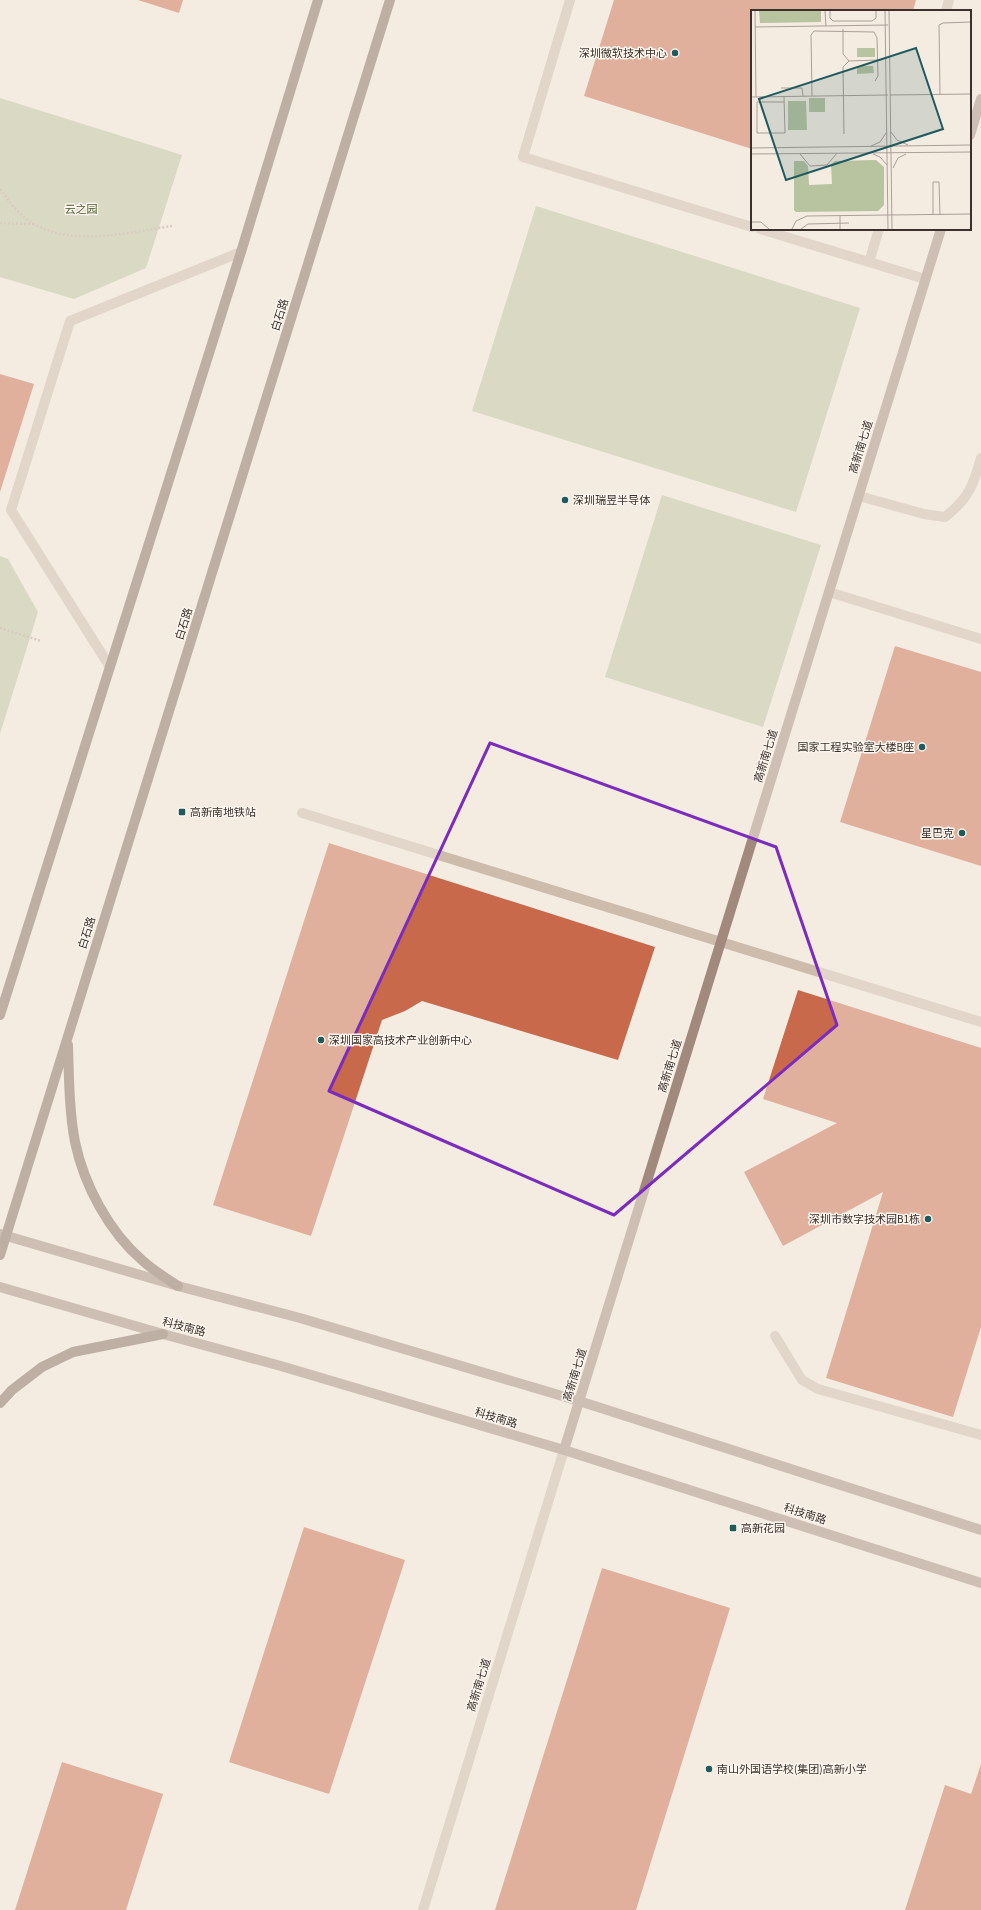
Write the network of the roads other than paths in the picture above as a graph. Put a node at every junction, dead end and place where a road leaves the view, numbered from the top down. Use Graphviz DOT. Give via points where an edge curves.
graph roads {
  1 [pos="318,0"];
  2 [pos="390,0"];
  3 [pos="570,0"];
  4 [pos="949,0"];
  5 [pos="946,10"];
  6 [pos="981,99"];
  7 [pos="971,132"];
  8 [pos="751,227"];
  9 [pos="763,230"];
  10 [pos="879,230"];
  11 [pos="941,230"];
  12 [pos="241,252"];
  13 [pos="869,262"];
  14 [pos="925,279"];
  15 [pos="981,458"];
  16 [pos="859,496"];
  17 [pos="829,592"];
  18 [pos="981,639"];
  19 [pos="110,667"];
  20 [pos="302,813"];
  21 [pos="721,942"];
  22 [pos="0,1015"];
  23 [pos="981,1022"];
  24 [pos="68,1035"];
  25 [pos="3,1235"];
  26 [pos="0,1255"];
  27 [pos="178,1286"];
  28 [pos="0,1287"];
  29 [pos="163,1334"];
  30 [pos="775,1336"];
  31 [pos="579,1402"];
  32 [pos="0,1403"];
  33 [pos="981,1435"];
  34 [pos="564,1450"];
  35 [pos="981,1530"];
  36 [pos="981,1583"];
  37 [pos="423,1910"];
  1 -- 12 [label="main road"];
  2 -- 24 [label="main road, 白石路"];
  3 -- 8 [label="street" via="522,157"];
  4 -- 5 [label="street"];
  6 -- 7 [label="main road"];
  9 -- 13 [label="street"];
  10 -- 13 [label="street"];
  11 -- 14 [label="main road, 高新南七道"];
  12 -- 19 [label="main road"];
  12 -- 19 [label="street" via="70,321 11,510"];
  13 -- 14 [label="street"];
  14 -- 16 [label="main road, 高新南七道"];
  15 -- 16 [label="street" via="972,487 960,505 945,516 924,514"];
  16 -- 17 [label="main road, 高新南七道"];
  17 -- 18 [label="street"];
  17 -- 21 [label="main road, 高新南七道"];
  19 -- 22 [label="main road"];
  20 -- 21 [label="street"];
  21 -- 23 [label="street"];
  21 -- 31 [label="main road, 高新南七道"];
  24 -- 25 [label="main road, 白石路"];
  24 -- 27 [label="main road" via="69,1093 75,1142 86,1178 117,1234 143,1261"];
  25 -- 26 [label="main road, 白石路"];
  25 -- 27 [label="main road"];
  27 -- 31 [label="main road" via="300,1318"];
  28 -- 29 [label="main road, 科技南路"];
  29 -- 32 [label="main road" via="73,1352 42,1368 12,1390"];
  29 -- 34 [label="main road, 科技南路" via="281,1366"];
  30 -- 33 [label="street" via="802,1380 818,1389"];
  31 -- 34 [label="main road, 高新南七道"];
  31 -- 35 [label="main road"];
  34 -- 36 [label="main road, 科技南路"];
  34 -- 37 [label="street, 高新南七道"];
}
